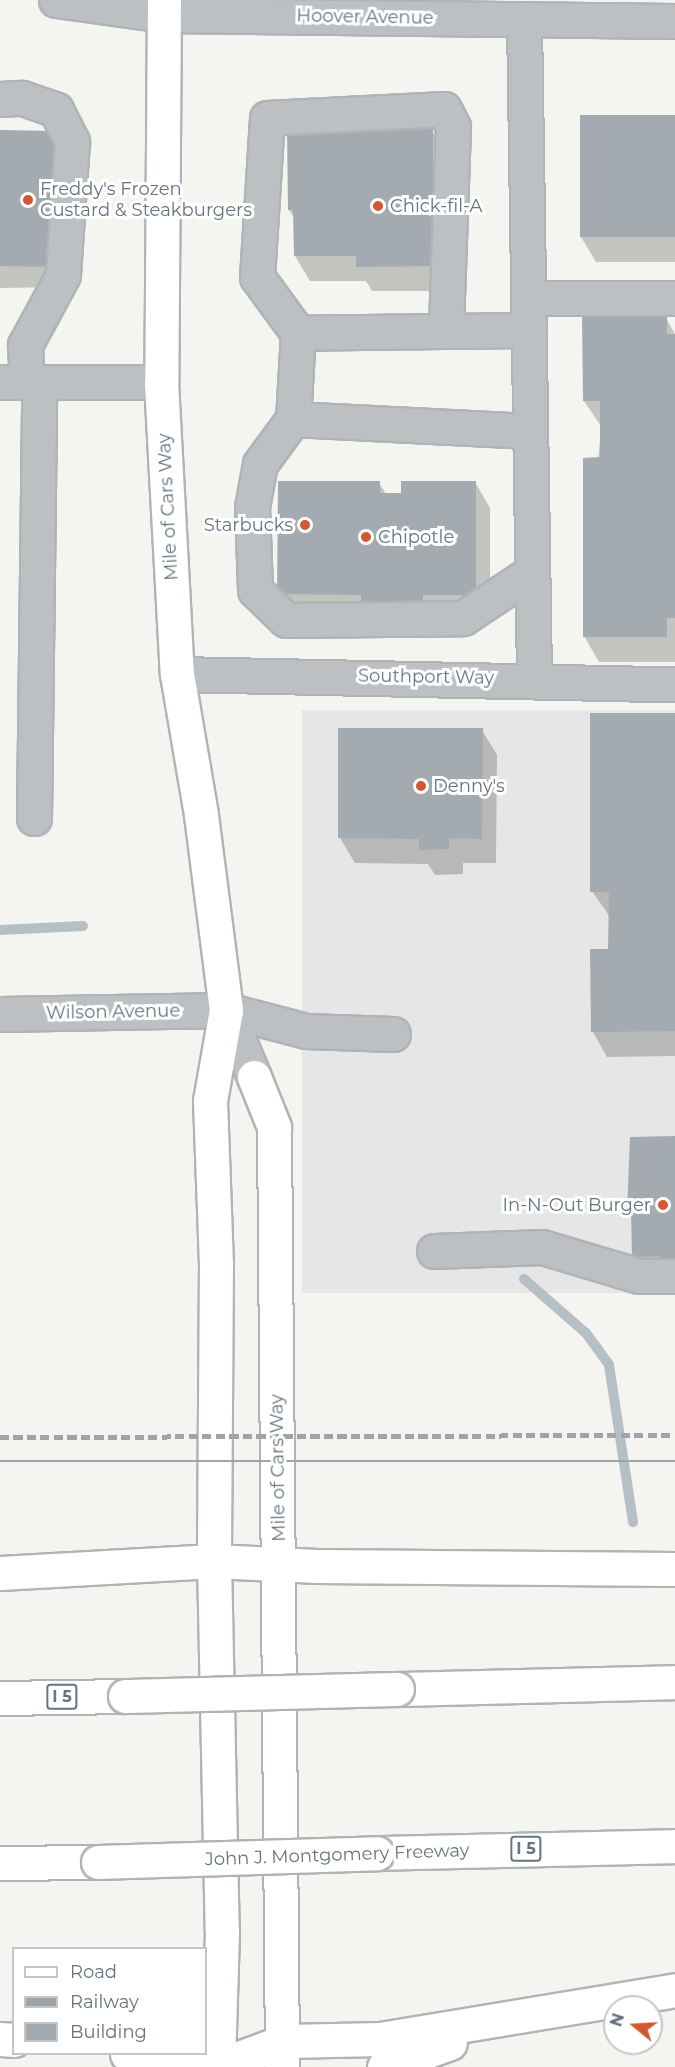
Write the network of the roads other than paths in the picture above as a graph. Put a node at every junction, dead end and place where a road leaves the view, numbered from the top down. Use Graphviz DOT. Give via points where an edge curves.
graph roads {
  1 [pos="56,0"];
  2 [pos="164,8"];
  3 [pos="524,19"];
  4 [pos="675,21"];
  5 [pos="0,99"];
  6 [pos="528,298"];
  7 [pos="675,298"];
  8 [pos="529,330"];
  9 [pos="446,332"];
  10 [pos="298,333"];
  11 [pos="22,382"];
  12 [pos="161,382"];
  13 [pos="293,419"];
  14 [pos="530,431"];
  15 [pos="532,572"];
  16 [pos="177,674"];
  17 [pos="534,679"];
  18 [pos="675,684"];
  19 [pos="34,818"];
  20 [pos="226,1010"];
  21 [pos="0,1014"];
  22 [pos="393,1034"];
  23 [pos="254,1077"];
  24 [pos="434,1251"];
  25 [pos="675,1276"];
  26 [pos="214,1561"];
  27 [pos="279,1565"];
  28 [pos="675,1569"];
  29 [pos="0,1573"];
  30 [pos="675,1682"];
  31 [pos="0,1698"];
  32 [pos="675,1846"];
  33 [pos="0,1863"];
  34 [pos="675,1990"];
  35 [pos="543,2012"];
  36 [pos="284,2054"];
  37 [pos="134,2055"];
  38 [pos="218,2067"];
  39 [pos="384,2067"];
  1 -- 2 [label="street, Hoover Avenue"];
  2 -- 3 [label="street, Hoover Avenue"];
  2 -- 12 [label="main road, Mile of Cars Way"];
  3 -- 4 [label="street, Hoover Avenue"];
  3 -- 6 [label="street"];
  5 -- 11 [label="street" via="22,98 56,110 72,142 63,274 25,345"];
  6 -- 7 [label="street"];
  6 -- 8 [label="street"];
  8 -- 9 [label="street"];
  8 -- 14 [label="street"];
  9 -- 10 [label="street"];
  9 -- 10 [label="street" via="453,127 444,110 267,118 257,277"];
  10 -- 13 [label="street"];
  11 -- 12 [label="street"];
  11 -- 19 [label="street"];
  12 -- 16 [label="main road, Mile of Cars Way"];
  13 -- 14 [label="street"];
  13 -- 15 [label="street" via="260,464 252,507 255,590 286,620 463,618"];
  14 -- 15 [label="street"];
  15 -- 17 [label="street"];
  16 -- 17 [label="street, Southport Way"];
  16 -- 20 [label="main road, Mile of Cars Way" via="201,816"];
  17 -- 18 [label="street, Southport Way"];
  20 -- 21 [label="street, Wilson Avenue"];
  20 -- 22 [label="street, Wilson Avenue" via="306,1032"];
  20 -- 23 [label="street, Mile of Cars Way"];
  20 -- 26 [label="main road, Mile of Cars Way" via="210,1101 216,1263"];
  23 -- 27 [label="main road, Mile of Cars Way" via="274,1127"];
  24 -- 25 [label="street" via="542,1247 639,1276"];
  26 -- 27 [label="main road"];
  26 -- 29 [label="main road"];
  26 -- 38 [label="main road, Mile of Cars Way" via="222,1931"];
  27 -- 28 [label="main road"];
  27 -- 36 [label="main road, Mile of Cars Way"];
  30 -- 31 [label="main road, I 5, bridge"];
  32 -- 33 [label="main road, John J. Montgomery Freeway / I 5, bridge"];
  34 -- 35 [label="main road"];
  35 -- 36 [label="main road"];
  35 -- 39 [label="main road"];
  36 -- 38 [label="main road"];
  37 -- 38 [label="main road"];
}
